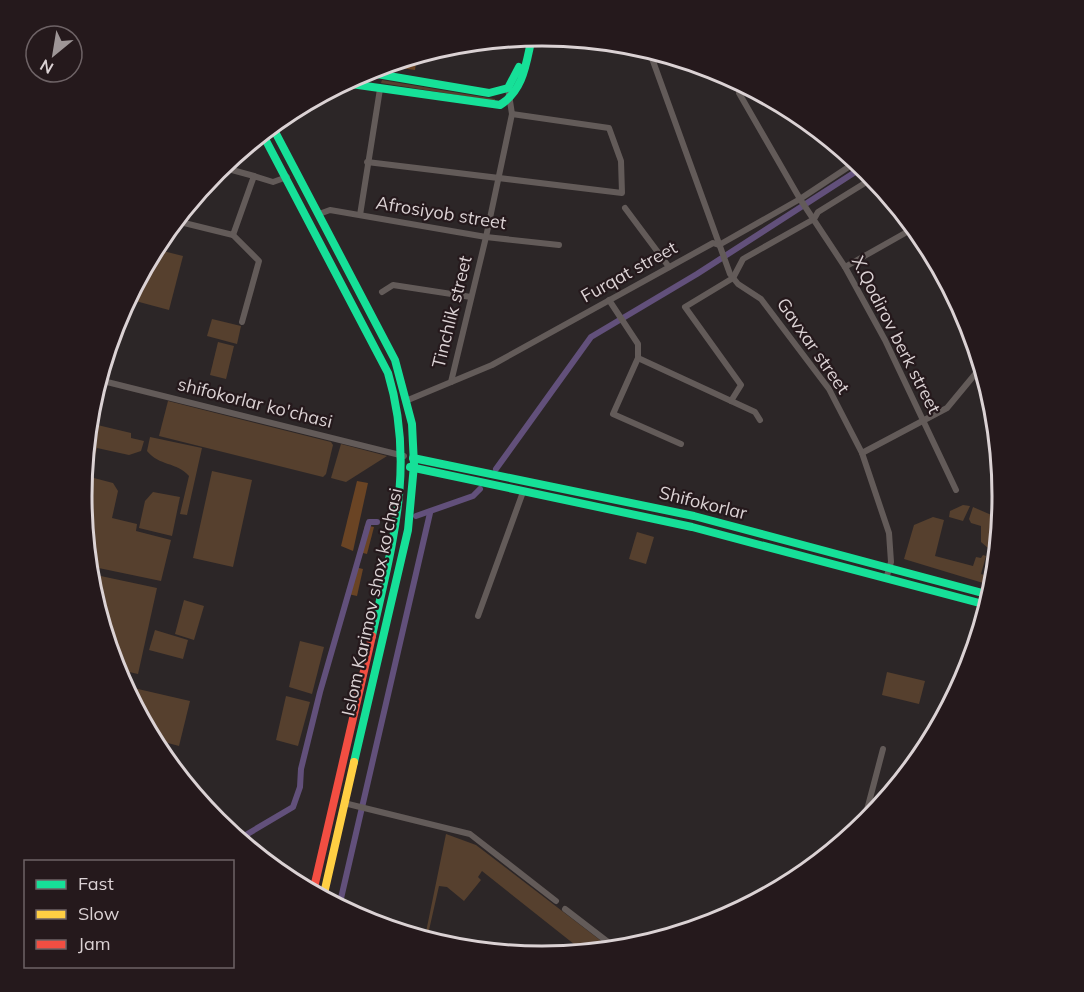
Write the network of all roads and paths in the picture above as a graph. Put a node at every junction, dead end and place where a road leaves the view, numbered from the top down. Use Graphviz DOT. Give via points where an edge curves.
graph roads {
  1 [pos="530,46"];
  2 [pos="525,47"];
  3 [pos="654,61"];
  4 [pos="385,75"];
  5 [pos="382,76"];
  6 [pos="360,86"];
  7 [pos="508,88"];
  8 [pos="381,89"];
  9 [pos="740,93"];
  10 [pos="512,99"];
  11 [pos="512,114"];
  12 [pos="276,133"];
  13 [pos="266,141"];
  14 [pos="367,162"];
  15 [pos="848,167"];
  16 [pos="232,170"];
  17 [pos="254,177"];
  18 [pos="287,177"];
  19 [pos="498,179"];
  20 [pos="865,183"];
  21 [pos="800,199"];
  22 [pos="625,208"];
  23 [pos="319,214"];
  24 [pos="360,215"];
  25 [pos="814,219"];
  26 [pos="184,223"];
  27 [pos="906,232"];
  28 [pos="232,235"];
  29 [pos="486,237"];
  30 [pos="559,245"];
  31 [pos="719,245"];
  32 [pos="669,267"];
  33 [pos="845,267"];
  34 [pos="733,278"];
  35 [pos="382,292"];
  36 [pos="471,297"];
  37 [pos="609,300"];
  38 [pos="242,322"];
  39 [pos="638,358"];
  40 [pos="975,375"];
  41 [pos="107,382"];
  42 [pos="450,382"];
  43 [pos="408,400"];
  44 [pos="731,401"];
  45 [pos="760,420"];
  46 [pos="923,420"];
  47 [pos="681,444"];
  48 [pos="862,453"];
  49 [pos="404,456"];
  50 [pos="416,463"];
  51 [pos="404,466"];
  52 [pos="956,490"];
  53 [pos="523,492"];
  54 [pos="889,569"];
  55 [pos="886,579"];
  56 [pos="981,593"];
  57 [pos="978,603"];
  58 [pos="478,616"];
  59 [pos="883,749"];
  60 [pos="344,803"];
  61 [pos="867,806"];
  62 [pos="315,884"];
  63 [pos="325,889"];
  64 [pos="556,902"];
  65 [pos="565,909"];
  66 [pos="607,941"];
  1 -- 10 [label="main road" via="522,79"];
  2 -- 7 [label="main road"];
  3 -- 31 [label="street"];
  4 -- 7 [label="main road" via="489,93"];
  5 -- 8 [label="main road" via="378,80"];
  6 -- 8 [label="main road"];
  7 -- 10 [label="street, Tinchlik street"];
  8 -- 10 [label="main road" via="490,105"];
  8 -- 14 [label="street"];
  9 -- 21 [label="street, X.Qodirov berk street"];
  10 -- 11 [label="street, Tinchlik street"];
  11 -- 19 [label="street, Tinchlik street"];
  11 -- 19 [label="street" via="609,128 621,161 622,193"];
  12 -- 23 [label="main road, Islom Karimov shox ko'chasi"];
  13 -- 18 [label="main road, Islom Karimov shox ko'chasi"];
  14 -- 19 [label="street"];
  14 -- 24 [label="street"];
  15 -- 21 [label="street, Furqat street"];
  16 -- 17 [label="street"];
  17 -- 18 [label="street" via="273,182"];
  17 -- 28 [label="street"];
  18 -- 49 [label="main road, Islom Karimov shox ko'chasi" via="388,373 397,403"];
  19 -- 29 [label="street, Tinchlik street"];
  20 -- 25 [label="street" via="818,212"];
  21 -- 25 [label="street, X.Qodirov berk street"];
  21 -- 31 [label="street, Furqat street"];
  22 -- 32 [label="street"];
  23 -- 24 [label="street, Afrosiyob street" via="330,210"];
  23 -- 43 [label="main road, Islom Karimov shox ko'chasi" via="395,360"];
  24 -- 29 [label="street, Afrosiyob street"];
  25 -- 33 [label="street, X.Qodirov berk street"];
  25 -- 34 [label="street" via="743,259"];
  26 -- 28 [label="street"];
  27 -- 33 [label="street"];
  28 -- 38 [label="street" via="259,261"];
  29 -- 30 [label="street, Afrosiyob street"];
  29 -- 36 [label="street, Tinchlik street"];
  31 -- 32 [label="street, Furqat street" via="713,243"];
  31 -- 34 [label="street, Gavxar street"];
  32 -- 37 [label="street, Furqat street"];
  33 -- 46 [label="street, X.Qodirov berk street"];
  34 -- 44 [label="street" via="685,307 741,385"];
  34 -- 48 [label="street, Gavxar street" via="761,299 829,388"];
  35 -- 36 [label="street" via="393,285"];
  36 -- 42 [label="street, Tinchlik street"];
  37 -- 39 [label="street" via="638,344"];
  37 -- 42 [label="street, Furqat street" via="492,365"];
  39 -- 44 [label="street"];
  39 -- 47 [label="street" via="612,414"];
  40 -- 46 [label="street" via="947,408"];
  41 -- 49 [label="street, shifokorlar ko'chasi"];
  42 -- 43 [label="street, Furqat street"];
  43 -- 50 [label="main road, Islom Karimov shox ko'chasi"];
  44 -- 45 [label="street" via="755,412"];
  46 -- 48 [label="street"];
  46 -- 52 [label="street, X.Qodirov berk street"];
  48 -- 54 [label="street, Gavxar street" via="889,533"];
  49 -- 50 [label="main road, Shifokorlar"];
  49 -- 51 [label="main road, Islom Karimov shox ko'chasi"];
  50 -- 51 [label="main road, Shifokorlar"];
  50 -- 53 [label="main road, Shifokorlar"];
  50 -- 54 [label="main road, Shifokorlar" via="694,516"];
  50 -- 60 [label="main road, Islom Karimov shox ko'chasi" via="408,530"];
  51 -- 62 [label="main road, Islom Karimov shox ko'chasi" via="395,533"];
  53 -- 55 [label="main road, Shifokorlar" via="693,527"];
  53 -- 58 [label="street"];
  54 -- 55 [label="street, Gavxar street"];
  54 -- 56 [label="main road, Shifokorlar"];
  55 -- 57 [label="main road, Shifokorlar"];
  59 -- 61 [label="street"];
  60 -- 63 [label="main road, Islom Karimov shox ko'chasi"];
  60 -- 64 [label="street" via="470,834"];
  65 -- 66 [label="street"];
}
